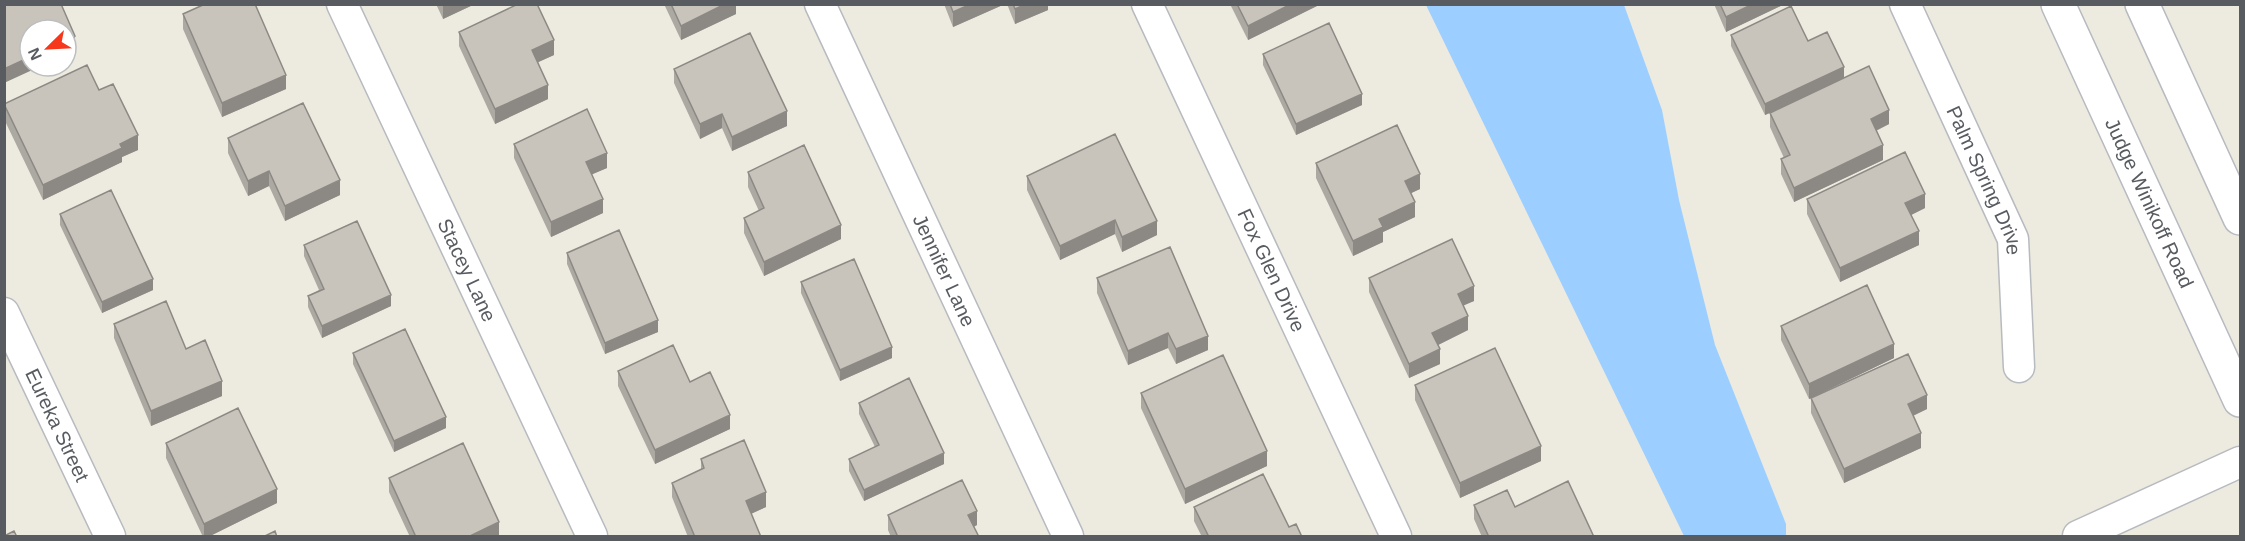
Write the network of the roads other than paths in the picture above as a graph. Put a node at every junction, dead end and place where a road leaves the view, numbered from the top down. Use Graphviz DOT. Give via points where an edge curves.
graph roads {
  1 [pos="342,4"];
  2 [pos="820,4"];
  3 [pos="1147,4"];
  4 [pos="1905,4"];
  5 [pos="2058,4"];
  6 [pos="2142,4"];
  7 [pos="2241,218"];
  8 [pos="4,313"];
  9 [pos="2019,367"];
  10 [pos="2241,400"];
  11 [pos="2241,462"];
  12 [pos="110,537"];
  13 [pos="592,537"];
  14 [pos="1068,537"];
  15 [pos="1396,537"];
  16 [pos="2078,537"];
  1 -- 13 [label="street, Stacey Lane"];
  2 -- 14 [label="street, Jennifer Lane"];
  3 -- 15 [label="street, Fox Glen Drive"];
  4 -- 9 [label="street, Palm Spring Drive" via="2013,239"];
  5 -- 10 [label="street, Judge Winikoff Road"];
  6 -- 7 [label="street"];
  8 -- 12 [label="street, Eureka Street"];
  11 -- 16 [label="street"];
}
